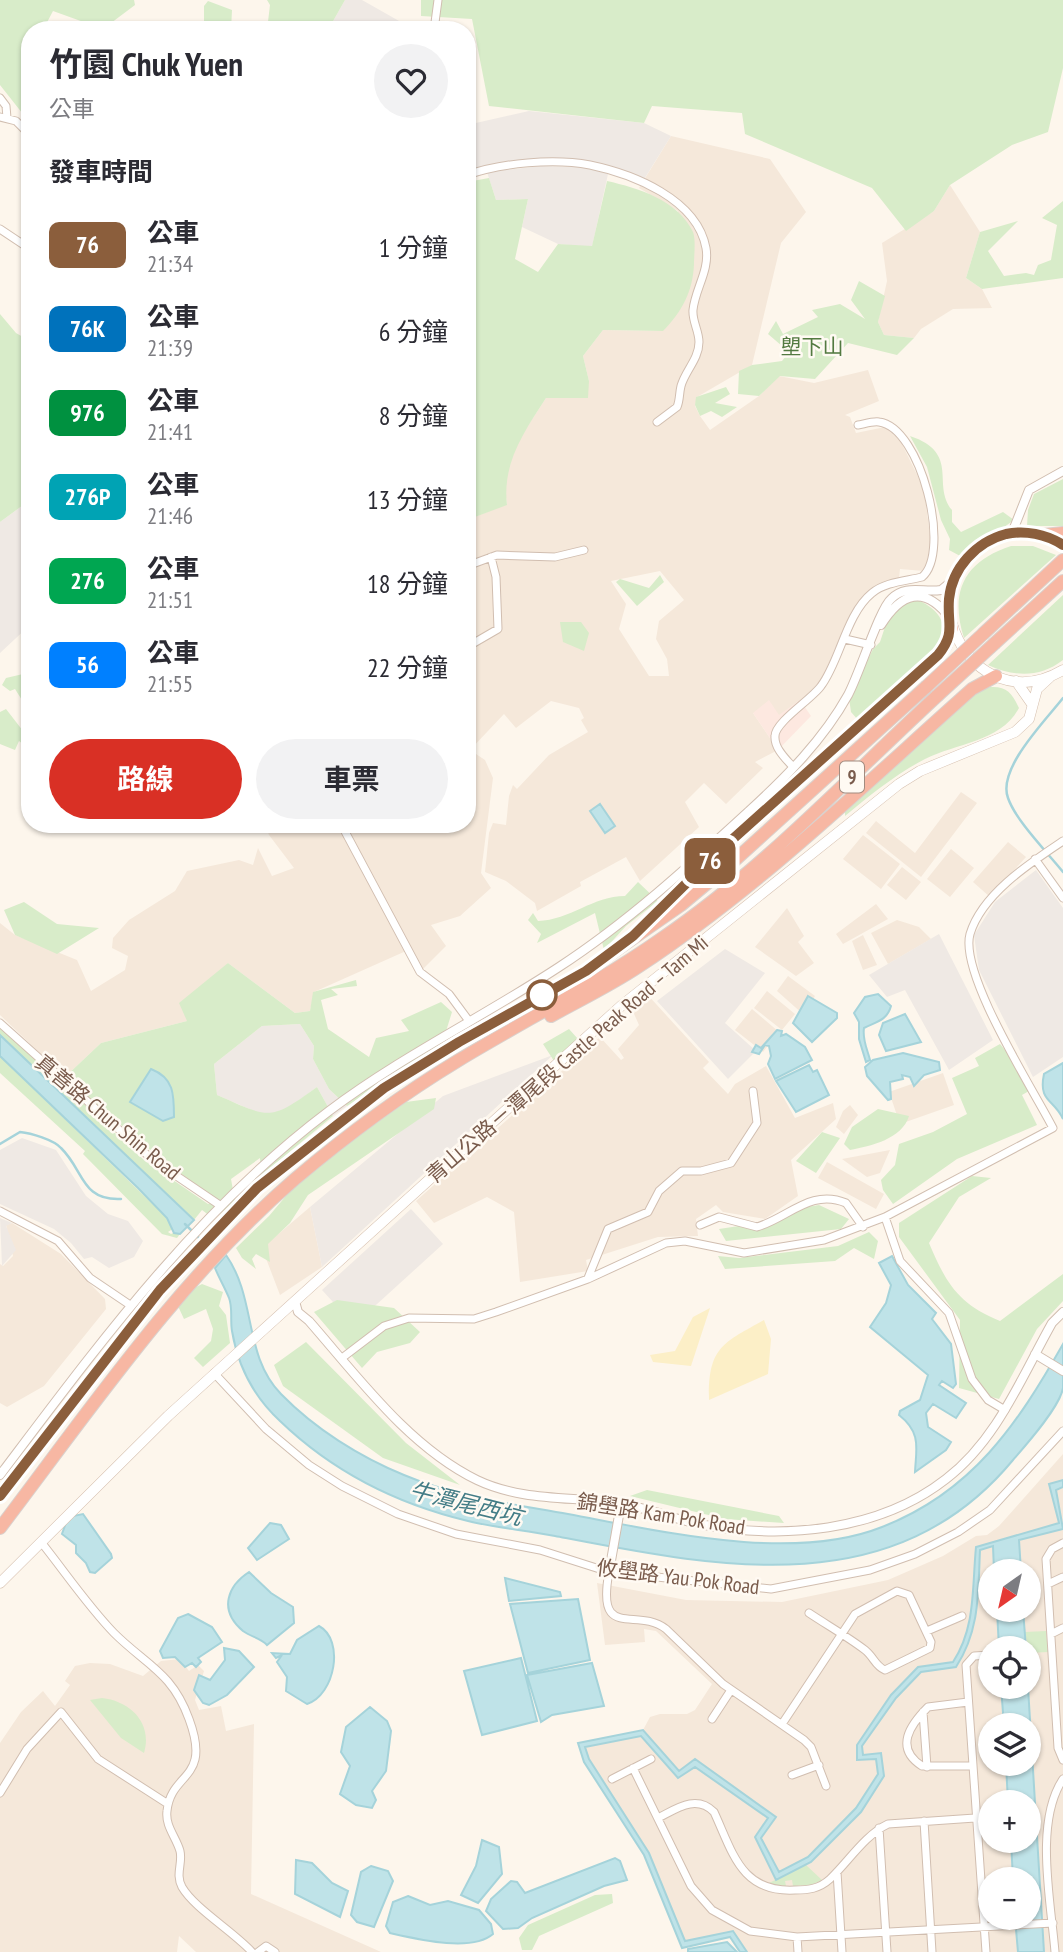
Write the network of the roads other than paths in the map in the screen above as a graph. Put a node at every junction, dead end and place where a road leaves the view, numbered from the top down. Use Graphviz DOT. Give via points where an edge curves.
graph roads {
  1 [pos="438,0"];
  2 [pos="435,21"];
  3 [pos="0,98"];
  4 [pos="4,117"];
  5 [pos="21,126"];
  6 [pos="476,174"];
  7 [pos="0,229"];
  8 [pos="21,243"];
  9 [pos="657,422"];
  10 [pos="858,425"];
  11 [pos="1063,471"];
  12 [pos="1021,512"];
  13 [pos="1012,533"];
  14 [pos="1027,533"];
  15 [pos="1063,533"];
  16 [pos="1044,536"];
  17 [pos="1063,545"];
  18 [pos="584,550"];
  19 [pos="491,557"];
  20 [pos="1063,560"];
  21 [pos="476,563"];
  22 [pos="954,578"];
  23 [pos="1059,585"];
  24 [pos="951,623"];
  25 [pos="877,630"];
  26 [pos="845,639"];
  27 [pos="476,642"];
  28 [pos="871,645"];
  29 [pos="1062,671"];
  30 [pos="996,676"];
  31 [pos="1050,677"];
  32 [pos="1016,681"];
  33 [pos="1032,704"];
  34 [pos="793,767"];
  35 [pos="346,833"];
  36 [pos="1063,841"];
  37 [pos="1039,857"];
  38 [pos="1063,898"];
  39 [pos="633,936"];
  40 [pos="468,1021"];
  41 [pos="0,1023"];
  42 [pos="459,1060"];
  43 [pos="753,1091"];
  44 [pos="221,1206"];
  45 [pos="0,1211"];
  46 [pos="885,1217"];
  47 [pos="700,1226"];
  48 [pos="863,1227"];
  49 [pos="588,1279"];
  50 [pos="295,1303"];
  51 [pos="131,1305"];
  52 [pos="1063,1312"];
  53 [pos="1035,1354"];
  54 [pos="342,1358"];
  55 [pos="1063,1371"];
  56 [pos="214,1373"];
  57 [pos="1005,1410"];
  58 [pos="1063,1431"];
  59 [pos="0,1475"];
  60 [pos="0,1496"];
  61 [pos="621,1508"];
  62 [pos="0,1528"];
  63 [pos="41,1542"];
  64 [pos="1063,1543"];
  65 [pos="608,1572"];
  66 [pos="1063,1577"];
  67 [pos="0,1583"];
  68 [pos="1048,1584"];
  69 [pos="809,1613"];
  70 [pos="962,1616"];
  71 [pos="1063,1628"];
  72 [pos="926,1631"];
  73 [pos="1051,1634"];
  74 [pos="841,1635"];
  75 [pos="978,1656"];
  76 [pos="1063,1680"];
  77 [pos="1054,1685"];
  78 [pos="731,1690"];
  79 [pos="968,1702"];
  80 [pos="923,1712"];
  81 [pos="712,1719"];
  82 [pos="782,1724"];
  83 [pos="1060,1731"];
  84 [pos="651,1759"];
  85 [pos="1063,1760"];
  86 [pos="818,1765"];
  87 [pos="972,1766"];
  88 [pos="927,1767"];
  89 [pos="633,1768"];
  90 [pos="792,1775"];
  91 [pos="612,1779"];
  92 [pos="1063,1779"];
  93 [pos="826,1786"];
  94 [pos="0,1793"];
  95 [pos="168,1804"];
  96 [pos="657,1818"];
  97 [pos="975,1818"];
  98 [pos="924,1821"];
  99 [pos="879,1828"];
  100 [pos="979,1867"];
  101 [pos="837,1872"];
  102 [pos="1053,1923"];
  103 [pos="1041,1924"];
  104 [pos="978,1927"];
  105 [pos="930,1930"];
  106 [pos="983,1930"];
  107 [pos="886,1933"];
  108 [pos="841,1935"];
  109 [pos="797,1937"];
  110 [pos="257,1951"];
  111 [pos="275,1952"];
  112 [pos="798,1952"];
  113 [pos="842,1952"];
  114 [pos="887,1952"];
  115 [pos="932,1952"];
  116 [pos="985,1952"];
  117 [pos="1055,1952"];
  1 -- 2 [label="street"];
  3 -- 4 [label="street" via="6,106"];
  4 -- 5 [label="street"];
  6 -- 9 [label="street" via="540,163 589,165 636,180 693,215 706,250 693,309 699,344 677,407"];
  7 -- 8 [label="street"];
  10 -- 26 [label="street" via="886,424 917,463 932,514 934,559 922,577 873,592"];
  11 -- 12 [label="street" via="1029,490"];
  12 -- 13 [label="street"];
  12 -- 14 [label="street"];
  13 -- 14 [label="main road"];
  13 -- 22 [label="main road" via="978,548"];
  14 -- 16 [label="main road"];
  15 -- 16 [label="highway"];
  16 -- 17 [label="main road"];
  18 -- 19 [label="street" via="555,557"];
  19 -- 21 [label="street"];
  19 -- 27 [label="street" via="498,629"];
  20 -- 39 [label="highway, 9, bridge" via="735,860 681,905"];
  22 -- 24 [label="main road" via="949,600"];
  22 -- 25 [label="street" via="938,591 911,589 897,594 882,610"];
  23 -- 42 [label="highway, 9, bridge" via="798,829 702,910 608,974"];
  24 -- 25 [label="street" via="931,600 907,597 895,603"];
  24 -- 30 [label="main road" via="967,656"];
  24 -- 39 [label="highway" via="946,645 938,655 715,855"];
  25 -- 28 [label="street"];
  26 -- 28 [label="street"];
  26 -- 34 [label="street" via="820,688 776,730 776,744"];
  28 -- 34 [label="street" via="840,708"];
  29 -- 31 [label="main road"];
  30 -- 32 [label="main road"];
  30 -- 42 [label="highway" via="972,689 814,831 672,944 513,1037"];
  31 -- 32 [label="main road"];
  31 -- 33 [label="main road, 青山公路－潭尾段 Castle Peak Road – Tam Mi" via="1037,689"];
  32 -- 33 [label="main road"];
  33 -- 50 [label="main road, 青山公路－潭尾段 Castle Peak Road – Tam Mi" via="1029,719 1016,732 920,771 900,784 663,971"];
  34 -- 40 [label="street" via="667,886 564,964"];
  35 -- 40 [label="street" via="420,972 449,994"];
  36 -- 37 [label="street"];
  37 -- 38 [label="street"];
  37 -- 46 [label="street" via="981,913 969,937 969,956 1012,1053 1053,1128"];
  39 -- 60 [label="highway, 9" via="586,971 384,1088 267,1180 183,1264"];
  40 -- 44 [label="street" via="328,1112"];
  41 -- 44 [label="street, 真善路 Chun Shin Road" via="153,1160"];
  42 -- 62 [label="highway, 9" via="342,1141 229,1242 137,1348"];
  43 -- 49 [label="street" via="757,1123 731,1163 682,1171 659,1191 648,1212 608,1229"];
  44 -- 51 [label="street"];
  45 -- 51 [label="street" via="50,1236 90,1278"];
  46 -- 48 [label="street"];
  46 -- 57 [label="street" via="900,1261 949,1313 972,1379 988,1399"];
  47 -- 48 [label="street" via="719,1217 757,1227 825,1198 846,1203"];
  48 -- 49 [label="street" via="824,1240 754,1253 685,1241 666,1243"];
  49 -- 54 [label="street" via="474,1319 409,1318 384,1326"];
  50 -- 54 [label="street, 錦壆路 Kam Pok Road" via="298,1312"];
  50 -- 56 [label="main road, 青山公路－潭尾段 Castle Peak Road – Tam Mi"];
  51 -- 59 [label="street"];
  52 -- 53 [label="street, 錦壆路 Kam Pok Road"];
  53 -- 55 [label="street"];
  53 -- 57 [label="street, 錦壆路 Kam Pok Road"];
  54 -- 61 [label="street, 錦壆路 Kam Pok Road" via="424,1444 477,1480 525,1495"];
  56 -- 63 [label="main road, 青山公路－潭尾段 Castle Peak Road – Tam Mi"];
  56 -- 65 [label="street, 攸壆路 Yau Pok Road" via="283,1444 374,1503 456,1534 540,1550"];
  57 -- 61 [label="street, 錦壆路 Kam Pok Road" via="984,1442 947,1478 906,1505 863,1520 773,1531 699,1524"];
  58 -- 65 [label="street, 攸壆路 Yau Pok Road" via="1033,1467 974,1522 926,1549 870,1570 778,1589"];
  61 -- 65 [label="street"];
  63 -- 67 [label="main road, 青山公路－潭尾段 Castle Peak Road – Tam Mi"];
  63 -- 95 [label="street" via="114,1633 167,1679 184,1707 197,1755"];
  64 -- 68 [label="street" via="1046,1559"];
  65 -- 78 [label="street" via="607,1597 614,1616 662,1626"];
  66 -- 68 [label="street"];
  68 -- 73 [label="street"];
  69 -- 74 [label="street"];
  70 -- 72 [label="street"];
  71 -- 73 [label="street"];
  72 -- 74 [label="street" via="931,1642 926,1652 885,1670"];
  72 -- 74 [label="street" via="909,1595 900,1590 862,1608"];
  73 -- 77 [label="street"];
  74 -- 82 [label="street"];
  75 -- 79 [label="street" via="967,1662"];
  76 -- 77 [label="street"];
  77 -- 83 [label="street"];
  78 -- 81 [label="street"];
  78 -- 82 [label="street"];
  79 -- 80 [label="street" via="936,1704"];
  79 -- 87 [label="street"];
  80 -- 88 [label="street"];
  80 -- 88 [label="street" via="910,1726 906,1741 911,1756"];
  82 -- 86 [label="street" via="811,1747"];
  83 -- 85 [label="street"];
  84 -- 89 [label="street"];
  86 -- 90 [label="street"];
  86 -- 93 [label="street"];
  87 -- 88 [label="street"];
  87 -- 97 [label="street"];
  89 -- 91 [label="street"];
  89 -- 96 [label="street"];
  92 -- 102 [label="street" via="1048,1819"];
  94 -- 95 [label="street" via="27,1749 61,1712 98,1759"];
  95 -- 110 [label="street" via="167,1819 180,1853 178,1873 183,1888"];
  96 -- 101 [label="street" via="688,1804 705,1805 742,1870 766,1888 812,1889"];
  96 -- 109 [label="street" via="691,1886 712,1910 750,1931"];
  97 -- 98 [label="street"];
  97 -- 100 [label="street"];
  98 -- 99 [label="street" via="892,1822"];
  98 -- 105 [label="street"];
  99 -- 101 [label="street"];
  99 -- 107 [label="street"];
  101 -- 108 [label="street"];
  102 -- 103 [label="street"];
  102 -- 117 [label="street"];
  104 -- 105 [label="street"];
  105 -- 107 [label="street"];
  105 -- 115 [label="street"];
  106 -- 116 [label="street"];
  107 -- 108 [label="street"];
  107 -- 114 [label="street"];
  108 -- 109 [label="street"];
  108 -- 113 [label="street"];
  109 -- 112 [label="street"];
  110 -- 111 [label="street" via="269,1946"];
}
